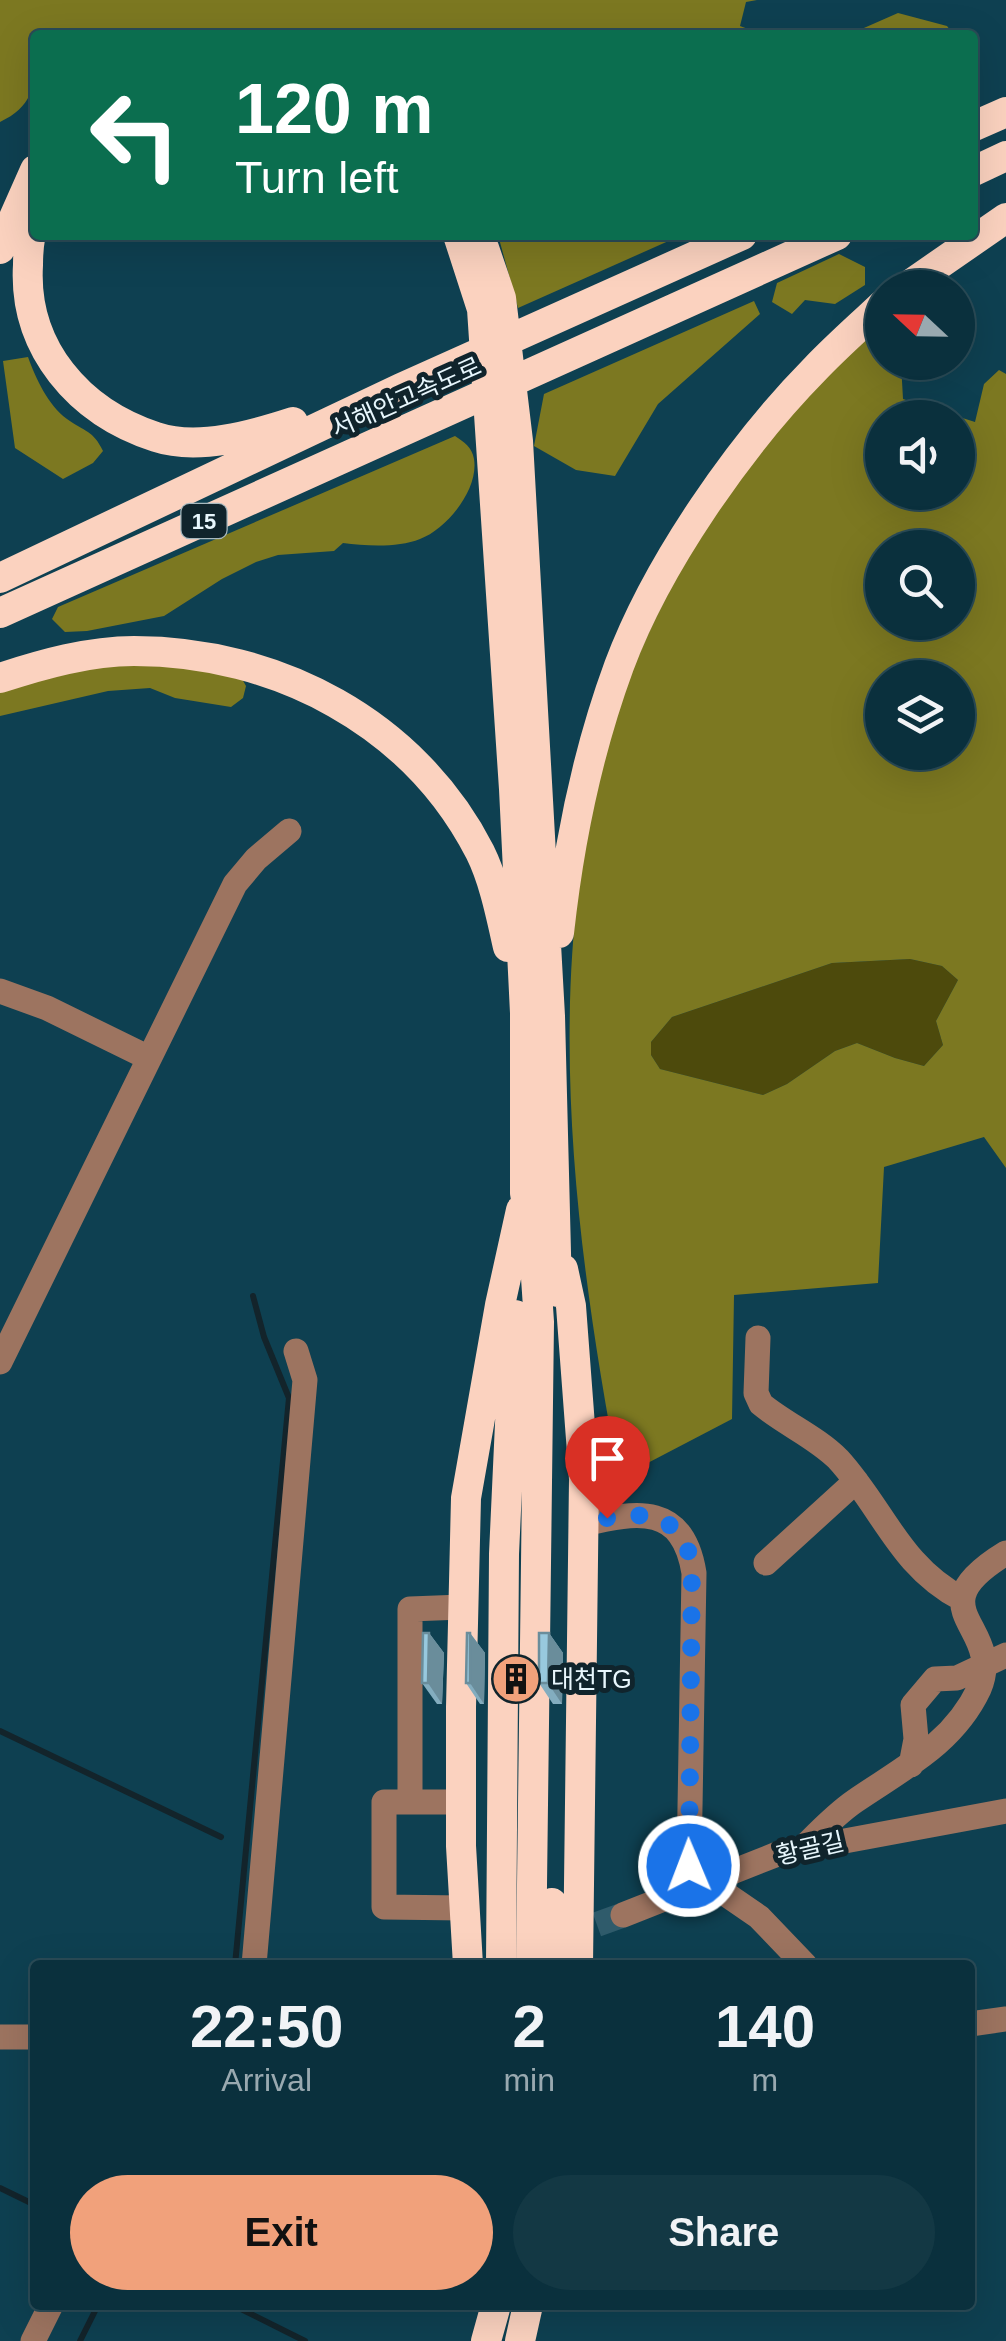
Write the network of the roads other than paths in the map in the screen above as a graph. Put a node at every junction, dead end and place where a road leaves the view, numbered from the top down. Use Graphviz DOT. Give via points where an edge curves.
graph roads {
  1 [pos="1006,112"];
  2 [pos="978,125"];
  3 [pos="1006,156"];
  4 [pos="978,169"];
  5 [pos="30,181"];
  6 [pos="1006,218"];
  7 [pos="30,232"];
  8 [pos="978,238"];
  9 [pos="460,240"];
  10 [pos="482,240"];
  11 [pos="731,240"];
  12 [pos="826,240"];
  13 [pos="975,240"];
  14 [pos="0,250"];
  15 [pos="932,270"];
  16 [pos="865,321"];
  17 [pos="401,388"];
  18 [pos="0,578"];
  19 [pos="0,614"];
  20 [pos="0,678"];
  21 [pos="289,832"];
  22 [pos="0,991"];
  23 [pos="537,1014"];
  24 [pos="149,1058"];
  25 [pos="525,1193"];
  26 [pos="555,1233"];
  27 [pos="758,1338"];
  28 [pos="296,1350"];
  29 [pos="0,1362"];
  30 [pos="856,1481"];
  31 [pos="584,1524"];
  32 [pos="1006,1554"];
  33 [pos="766,1563"];
  34 [pos="962,1600"];
  35 [pos="462,1607"];
  36 [pos="996,1660"];
  37 [pos="911,1765"];
  38 [pos="410,1802"];
  39 [pos="461,1802"];
  40 [pos="1006,1811"];
  41 [pos="804,1847"];
  42 [pos="706,1881"];
  43 [pos="464,1908"];
  44 [pos="623,1915"];
  45 [pos="254,1960"];
  46 [pos="468,1960"];
  47 [pos="501,1960"];
  48 [pos="531,1960"];
  49 [pos="552,1960"];
  50 [pos="578,1960"];
  51 [pos="800,1960"];
  52 [pos="1006,2019"];
  53 [pos="975,2023"];
  54 [pos="0,2036"];
  55 [pos="30,2037"];
  56 [pos="48,2310"];
  57 [pos="495,2310"];
  58 [pos="527,2310"];
  59 [pos="33,2341"];
  60 [pos="486,2341"];
  61 [pos="520,2341"];
  1 -- 2 [label="highway"];
  3 -- 4 [label="highway"];
  5 -- 14 [label="highway"];
  6 -- 8 [label="highway"];
  7 -- 17 [label="highway" via="26,294 37,338 64,378 102,412 158,438 203,442 261,432"];
  9 -- 23 [label="highway" via="482,309 514,789"];
  10 -- 23 [label="highway" via="501,298 518,441"];
  11 -- 17 [label="highway, 서해안고속도로 / 15"];
  12 -- 19 [label="highway, 서해안고속도로 / 15"];
  13 -- 15 [label="highway"];
  16 -- 23 [label="highway" via="815,368 696,517 620,662 590,754"];
  17 -- 18 [label="highway, 서해안고속도로 / 15"];
  20 -- 23 [label="highway" via="131,650 192,654 248,666 351,709 425,770 456,811 481,854"];
  21 -- 24 [label="street" via="241,874"];
  22 -- 24 [label="street"];
  23 -- 25 [label="highway"];
  23 -- 26 [label="highway"];
  24 -- 29 [label="street"];
  25 -- 35 [label="highway" via="466,1498"];
  25 -- 47 [label="highway" via="504,1554"];
  25 -- 48 [label="highway" via="539,1322"];
  26 -- 31 [label="highway" via="570,1306"];
  26 -- 49 [label="highway"];
  27 -- 30 [label="street" via="760,1404 835,1456"];
  28 -- 45 [label="street" via="304,1380"];
  30 -- 33 [label="street"];
  30 -- 34 [label="street" via="918,1568"];
  31 -- 42 [label="street" via="634,1514 660,1517 683,1539 692,1560 689,1866"];
  31 -- 50 [label="highway"];
  32 -- 34 [label="street" via="972,1576"];
  34 -- 36 [label="street" via="983,1649"];
  35 -- 38 [label="street" via="410,1609"];
  35 -- 39 [label="highway"];
  36 -- 37 [label="street" via="966,1712"];
  36 -- 37 [label="street" via="957,1678 934,1679 913,1706"];
  37 -- 41 [label="street" via="834,1816"];
  38 -- 39 [label="street"];
  38 -- 43 [label="street" via="384,1802 384,1907"];
  39 -- 43 [label="highway"];
  40 -- 41 [label="street, 황골길"];
  41 -- 42 [label="street, 황골길"];
  42 -- 44 [label="street, 황골길"];
  42 -- 51 [label="street" via="759,1916"];
  43 -- 46 [label="highway"];
  52 -- 53 [label="street"];
  54 -- 55 [label="street"];
  56 -- 59 [label="street"];
  57 -- 60 [label="highway"];
  58 -- 61 [label="highway"];
}
